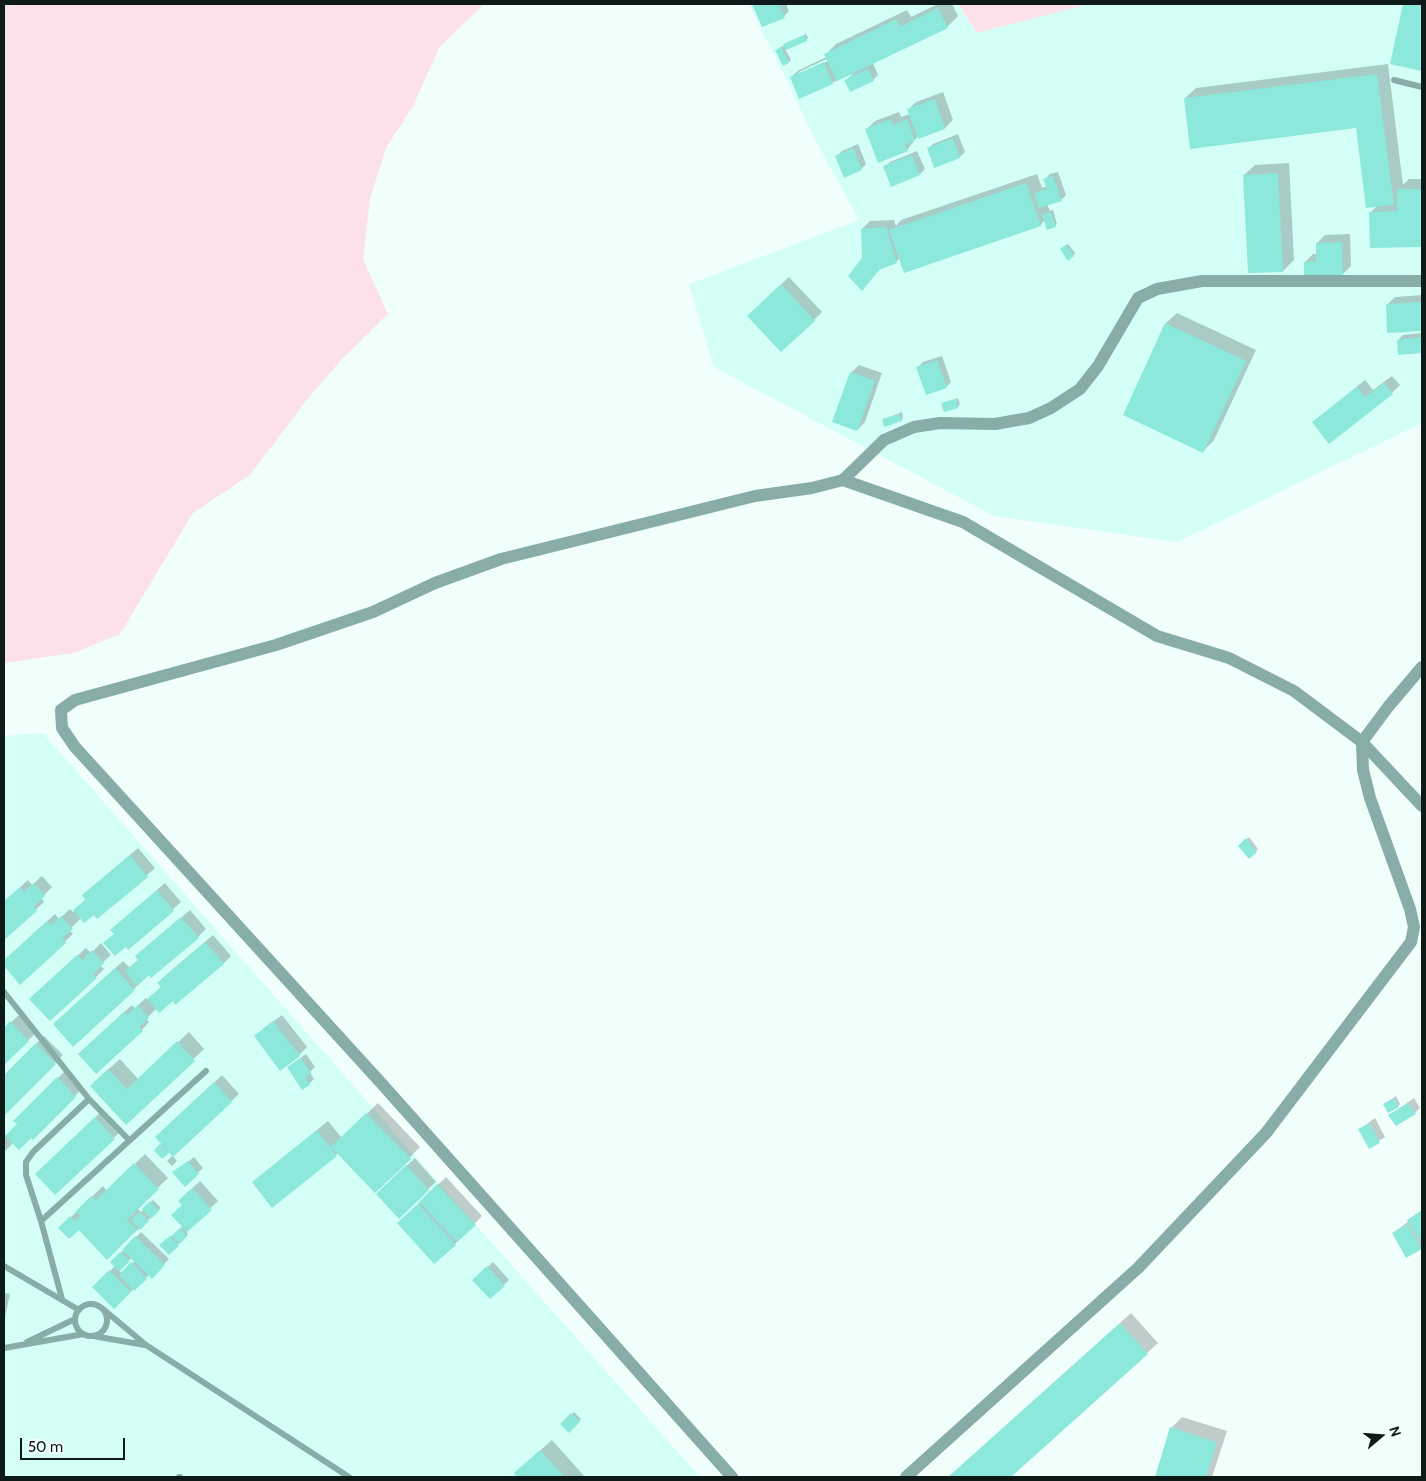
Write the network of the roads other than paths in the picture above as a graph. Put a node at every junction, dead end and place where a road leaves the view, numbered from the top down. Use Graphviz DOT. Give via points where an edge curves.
graph roads {
  1 [pos="1394,80"];
  2 [pos="1422,87"];
  3 [pos="1422,281"];
  4 [pos="843,480"];
  5 [pos="1422,667"];
  6 [pos="1362,742"];
  7 [pos="1422,806"];
  8 [pos="4,992"];
  9 [pos="206,1071"];
  10 [pos="89,1099"];
  11 [pos="129,1140"];
  12 [pos="42,1221"];
  13 [pos="4,1266"];
  14 [pos="62,1299"];
  15 [pos="103,1309"];
  16 [pos="78,1310"];
  17 [pos="75,1318"];
  18 [pos="86,1335"];
  19 [pos="146,1345"];
  20 [pos="20,1346"];
  21 [pos="4,1348"];
  22 [pos="348,1477"];
  23 [pos="732,1477"];
  24 [pos="906,1477"];
  1 -- 2 [label="lane"];
  3 -- 4 [label="street" via="1202,281 1157,289 1138,298 1098,366 1080,389 1051,408 1029,418 995,424 940,423 914,427 884,440"];
  4 -- 6 [label="street" via="963,522 1157,636 1229,658 1294,691"];
  4 -- 23 [label="street" via="746,498 501,559 435,583 373,612 276,646 75,700 61,710 62,728 75,747 382,1084"];
  5 -- 6 [label="street"];
  6 -- 7 [label="street"];
  6 -- 24 [label="street" via="1363,770 1370,798 1410,909 1414,927 1410,942 1266,1132 1138,1268"];
  8 -- 10 [label="lane"];
  9 -- 11 [label="lane"];
  10 -- 11 [label="lane"];
  10 -- 12 [label="lane" via="26,1162 26,1175"];
  11 -- 12 [label="lane"];
  12 -- 14 [label="lane"];
  13 -- 14 [label="lane"];
  14 -- 16 [label="lane"];
  15 -- 16 [label="lane" via="90,1304"];
  15 -- 18 [label="lane" via="107,1318 105,1328 98,1334"];
  15 -- 19 [label="lane"];
  16 -- 17 [label="lane"];
  17 -- 18 [label="lane" via="77,1327"];
  17 -- 20 [label="lane"];
  18 -- 19 [label="lane"];
  18 -- 20 [label="lane"];
  19 -- 22 [label="lane"];
  20 -- 21 [label="lane"];
}
